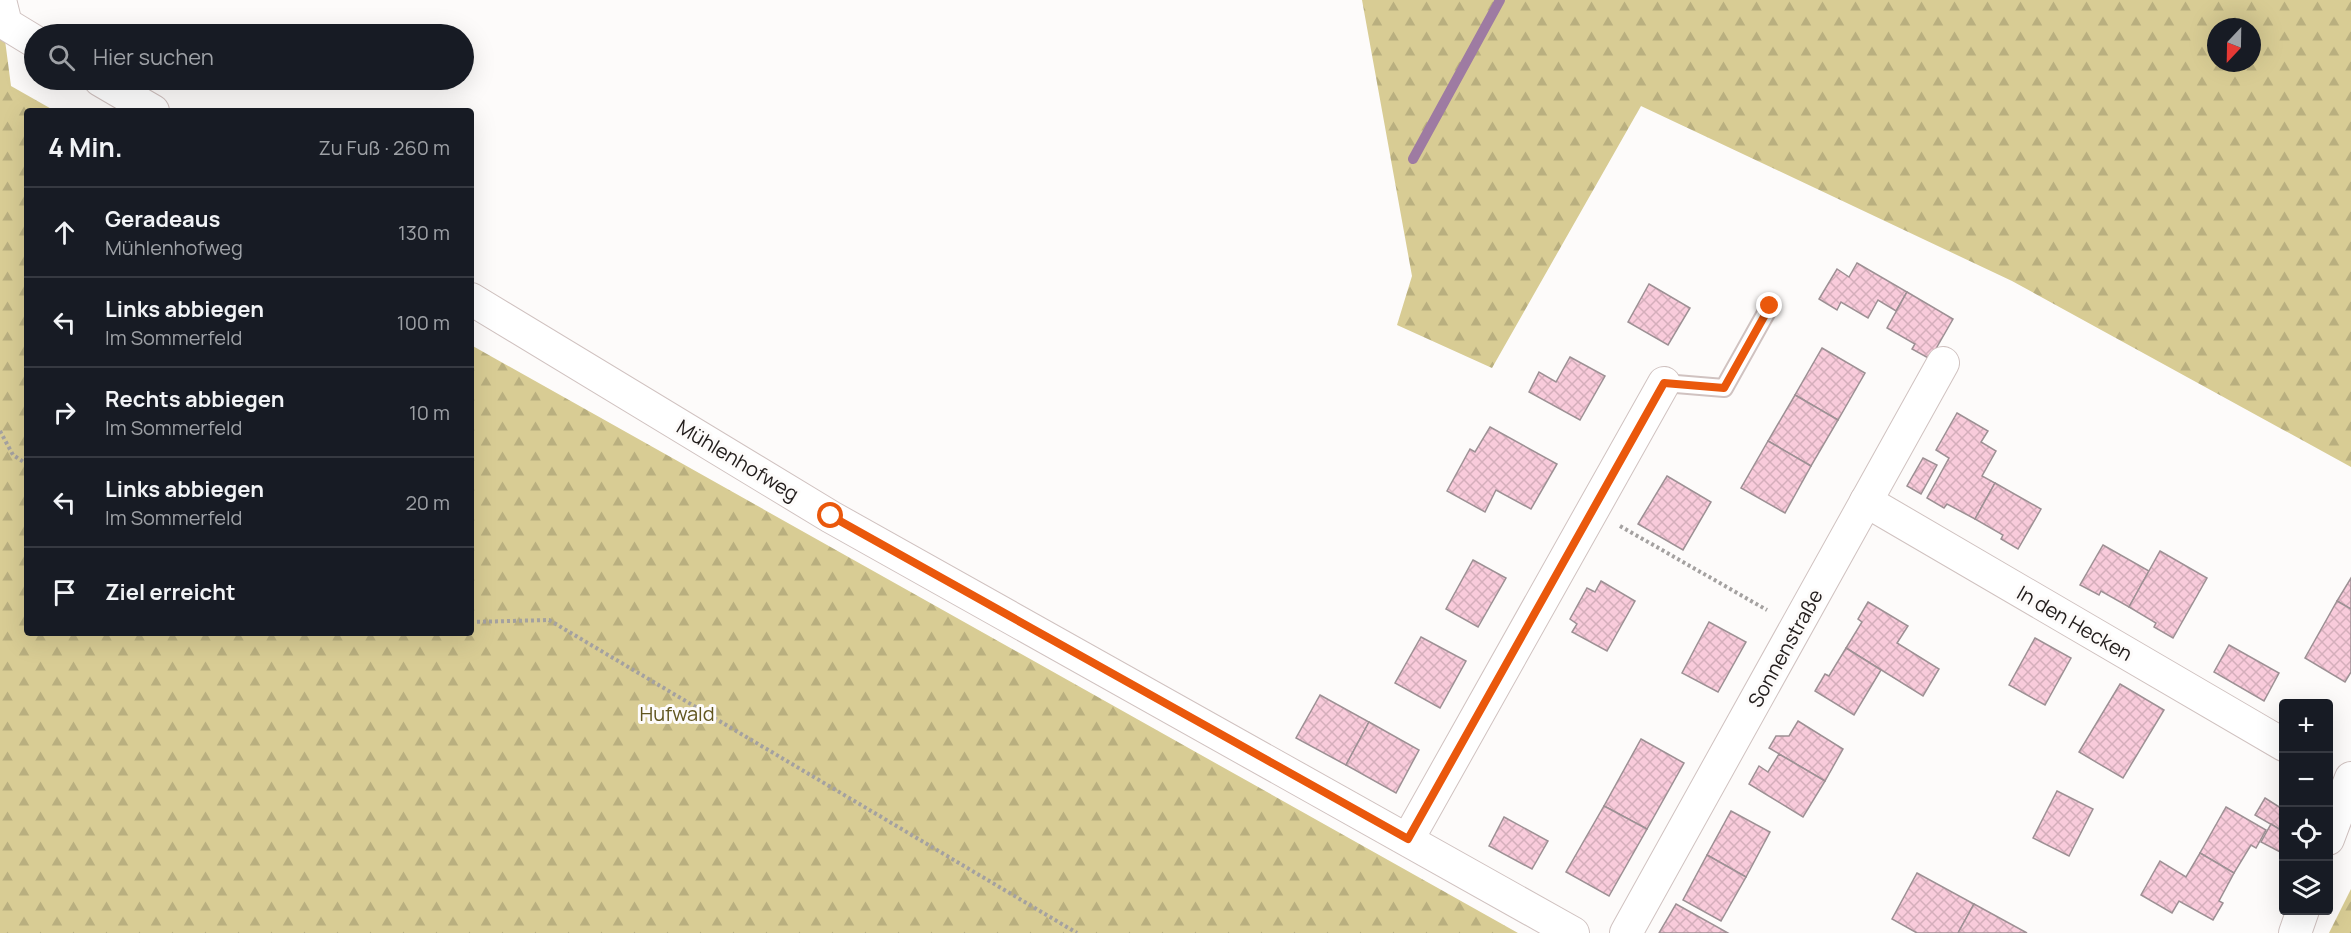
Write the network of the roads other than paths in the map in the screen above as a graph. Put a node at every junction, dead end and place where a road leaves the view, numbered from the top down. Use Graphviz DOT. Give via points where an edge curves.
graph roads {
  1 [pos="3,12"];
  2 [pos="24,32"];
  3 [pos="117,90"];
  4 [pos="148,108"];
  5 [pos="474,301"];
  6 [pos="1770,306"];
  7 [pos="1943,363"];
  8 [pos="1664,383"];
  9 [pos="1866,501"];
  10 [pos="2279,743"];
  11 [pos="2343,778"];
  12 [pos="2333,819"];
  13 [pos="1408,839"];
  14 [pos="2301,915"];
  15 [pos="1573,933"];
  16 [pos="1626,933"];
  17 [pos="2295,933"];
  1 -- 2 [label="street"];
  3 -- 4 [label="street"];
  5 -- 13 [label="street, Mühlenhofweg" via="831,516"];
  6 -- 8 [label="lane" via="1724,388"];
  7 -- 9 [label="street, Sonnenstraße"];
  8 -- 13 [label="street"];
  9 -- 10 [label="street, In den Hecken"];
  9 -- 16 [label="street, Sonnenstraße"];
  11 -- 12 [label="street"];
  13 -- 15 [label="street, Mühlenhofweg"];
  14 -- 17 [label="street"];
}
